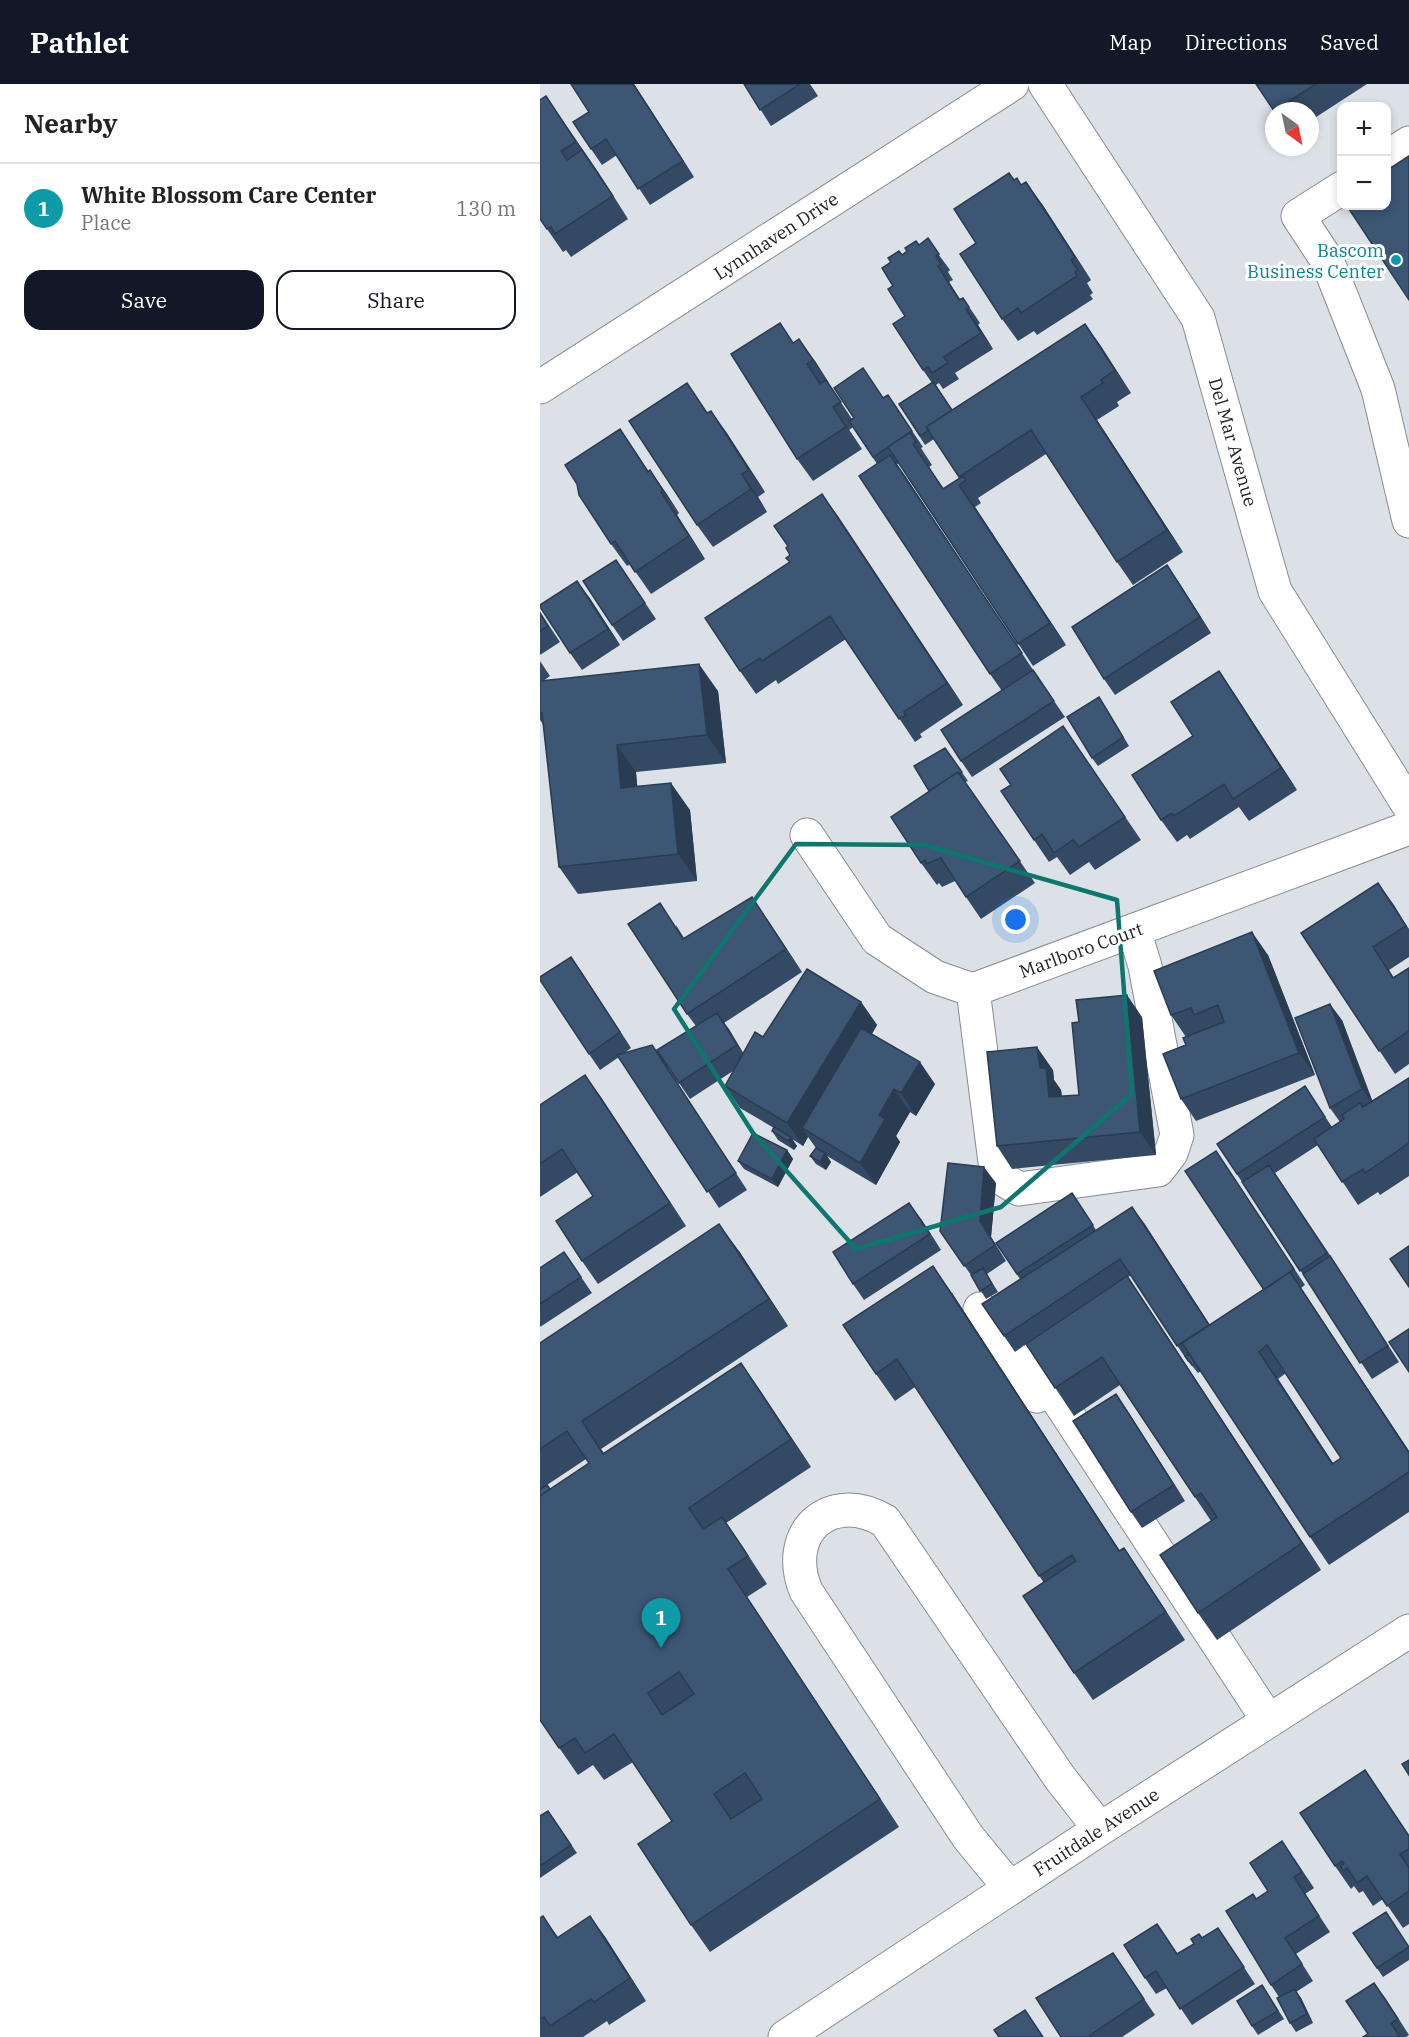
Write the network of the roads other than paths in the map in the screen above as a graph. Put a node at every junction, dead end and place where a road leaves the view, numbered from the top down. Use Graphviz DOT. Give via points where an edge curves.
graph roads {
  1 [pos="1012,84"];
  2 [pos="1044,84"];
  3 [pos="1409,143"];
  4 [pos="1389,156"];
  5 [pos="1337,191"];
  6 [pos="540,387"];
  7 [pos="1409,520"];
  8 [pos="1409,806"];
  9 [pos="1409,828"];
  10 [pos="807,835"];
  11 [pos="1134,930"];
  12 [pos="973,990"];
  13 [pos="980,1309"];
  14 [pos="1100,1313"];
  15 [pos="1409,1631"];
  16 [pos="1260,1725"];
  17 [pos="1100,1829"];
  18 [pos="1010,1888"];
  19 [pos="785,2037"];
  1 -- 6 [label="street, Lynnhaven Drive"];
  2 -- 8 [label="street, Del Mar Avenue" via="1198,318 1275,591"];
  3 -- 4 [label="street"];
  5 -- 7 [label="street" via="1298,216 1327,260 1378,389"];
  9 -- 11 [label="street, Marlboro Court"];
  10 -- 12 [label="street" via="877,939 935,978"];
  11 -- 12 [label="street, Marlboro Court"];
  11 -- 12 [label="street" via="1145,966 1177,1135 1171,1153 1158,1170 1019,1189 1001,1178 995,1161"];
  13 -- 16 [label="street"];
  14 -- 16 [label="street" via="1041,1350 1036,1357 1037,1368"];
  15 -- 16 [label="street, Fruitdale Avenue"];
  16 -- 17 [label="street, Fruitdale Avenue"];
  17 -- 18 [label="street, Fruitdale Avenue"];
  17 -- 18 [label="street" via="1060,1778 885,1521 871,1512 854,1509 822,1517 805,1536 798,1559 799,1576 806,1591 968,1837"];
  18 -- 19 [label="street, Fruitdale Avenue"];
}
